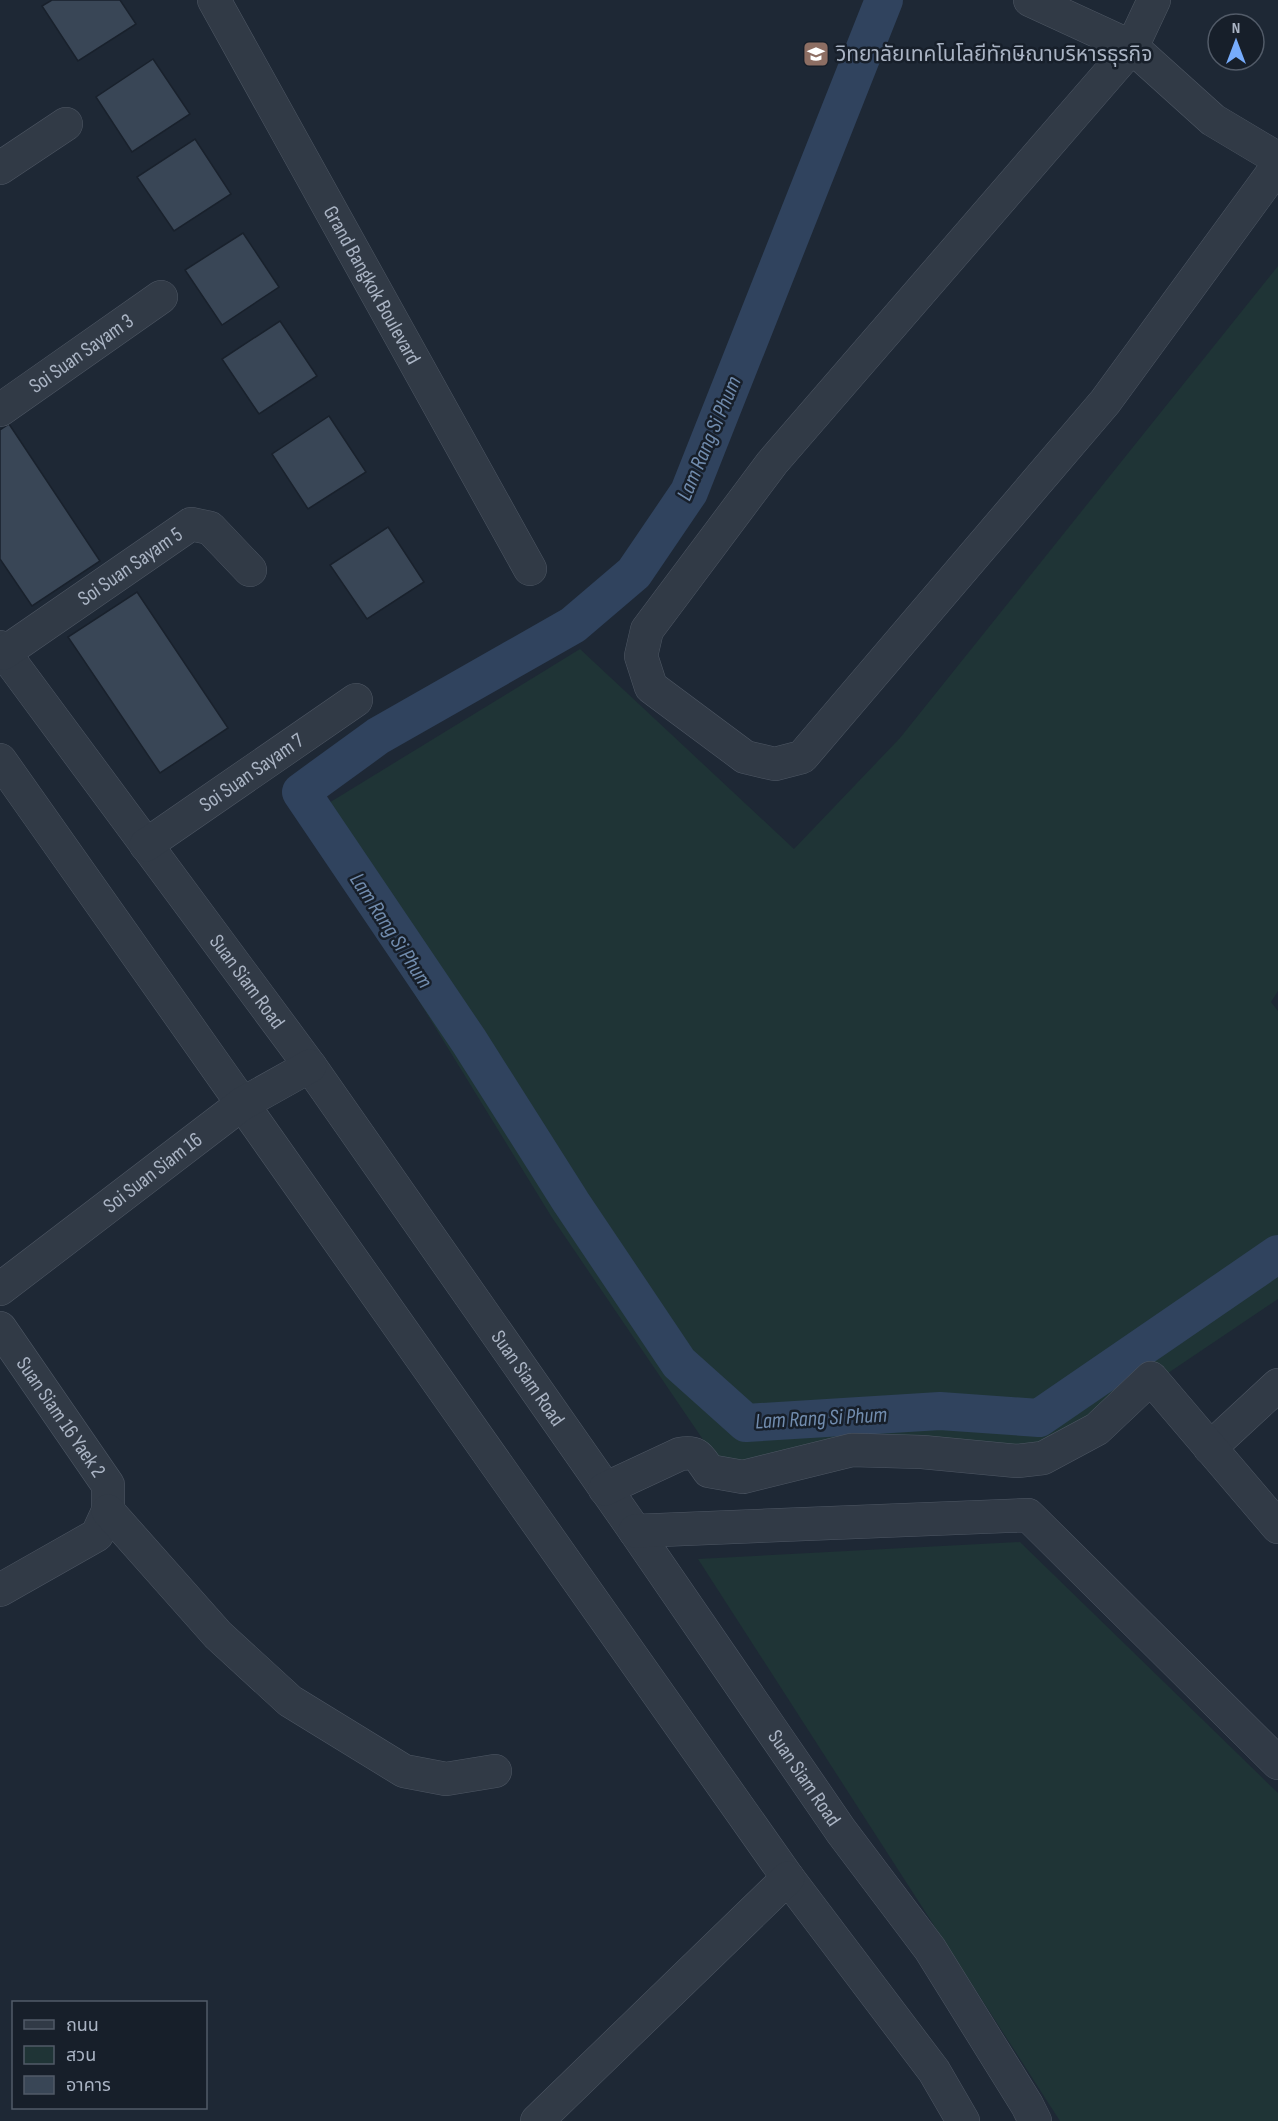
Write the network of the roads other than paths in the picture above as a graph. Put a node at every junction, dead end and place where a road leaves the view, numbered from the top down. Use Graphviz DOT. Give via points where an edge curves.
graph roads {
  1 [pos="214,0"];
  2 [pos="1030,0"];
  3 [pos="1154,0"];
  4 [pos="1132,46"];
  5 [pos="66,124"];
  6 [pos="0,168"];
  7 [pos="161,297"];
  8 [pos="0,410"];
  9 [pos="530,569"];
  10 [pos="250,570"];
  11 [pos="2,650"];
  12 [pos="356,700"];
  13 [pos="0,760"];
  14 [pos="146,845"];
  15 [pos="310,1066"];
  16 [pos="242,1104"];
  17 [pos="0,1289"];
  18 [pos="0,1328"];
  19 [pos="1278,1384"];
  20 [pos="1210,1448"];
  21 [pos="605,1489"];
  22 [pos="108,1511"];
  23 [pos="1278,1527"];
  24 [pos="635,1531"];
  25 [pos="0,1590"];
  26 [pos="1278,1763"];
  27 [pos="495,1772"];
  28 [pos="788,1878"];
  29 [pos="537,2121"];
  30 [pos="963,2121"];
  31 [pos="1035,2121"];
  1 -- 9 [label="street, Grand Bangkok Boulevard"];
  2 -- 4 [label="street"];
  3 -- 4 [label="street"];
  4 -- 4 [label="street" via="1213,120 1270,154 1276,164 1274,171 1105,402 802,757 775,764 745,757 651,687 641,656 647,630 772,463"];
  5 -- 6 [label="street"];
  7 -- 8 [label="street, Soi Suan Sayam 3"];
  10 -- 11 [label="street, Soi Suan Sayam 5" via="210,528 191,524"];
  11 -- 14 [label="street, Suan Siam Road"];
  12 -- 14 [label="street, Soi Suan Sayam 7"];
  13 -- 16 [label="street"];
  14 -- 15 [label="street, Suan Siam Road"];
  15 -- 16 [label="street, Soi Suan Siam 16"];
  15 -- 21 [label="street, Suan Siam Road"];
  16 -- 17 [label="street, Soi Suan Siam 16"];
  16 -- 28 [label="street"];
  18 -- 22 [label="street, Suan Siam 16 Yaek 2" via="108,1485"];
  19 -- 20 [label="street"];
  20 -- 21 [label="street" via="1151,1378 1097,1429 1043,1458 1017,1461 852,1450 743,1476 709,1471 698,1455 691,1452"];
  20 -- 23 [label="street"];
  21 -- 24 [label="street, Suan Siam Road"];
  22 -- 25 [label="street" via="98,1535"];
  22 -- 27 [label="street" via="218,1635 290,1701 404,1772 446,1779"];
  24 -- 26 [label="street" via="1028,1515"];
  24 -- 31 [label="street, Suan Siam Road" via="841,1831 930,1949"];
  28 -- 29 [label="street"];
  28 -- 30 [label="street" via="934,2071"];
}
